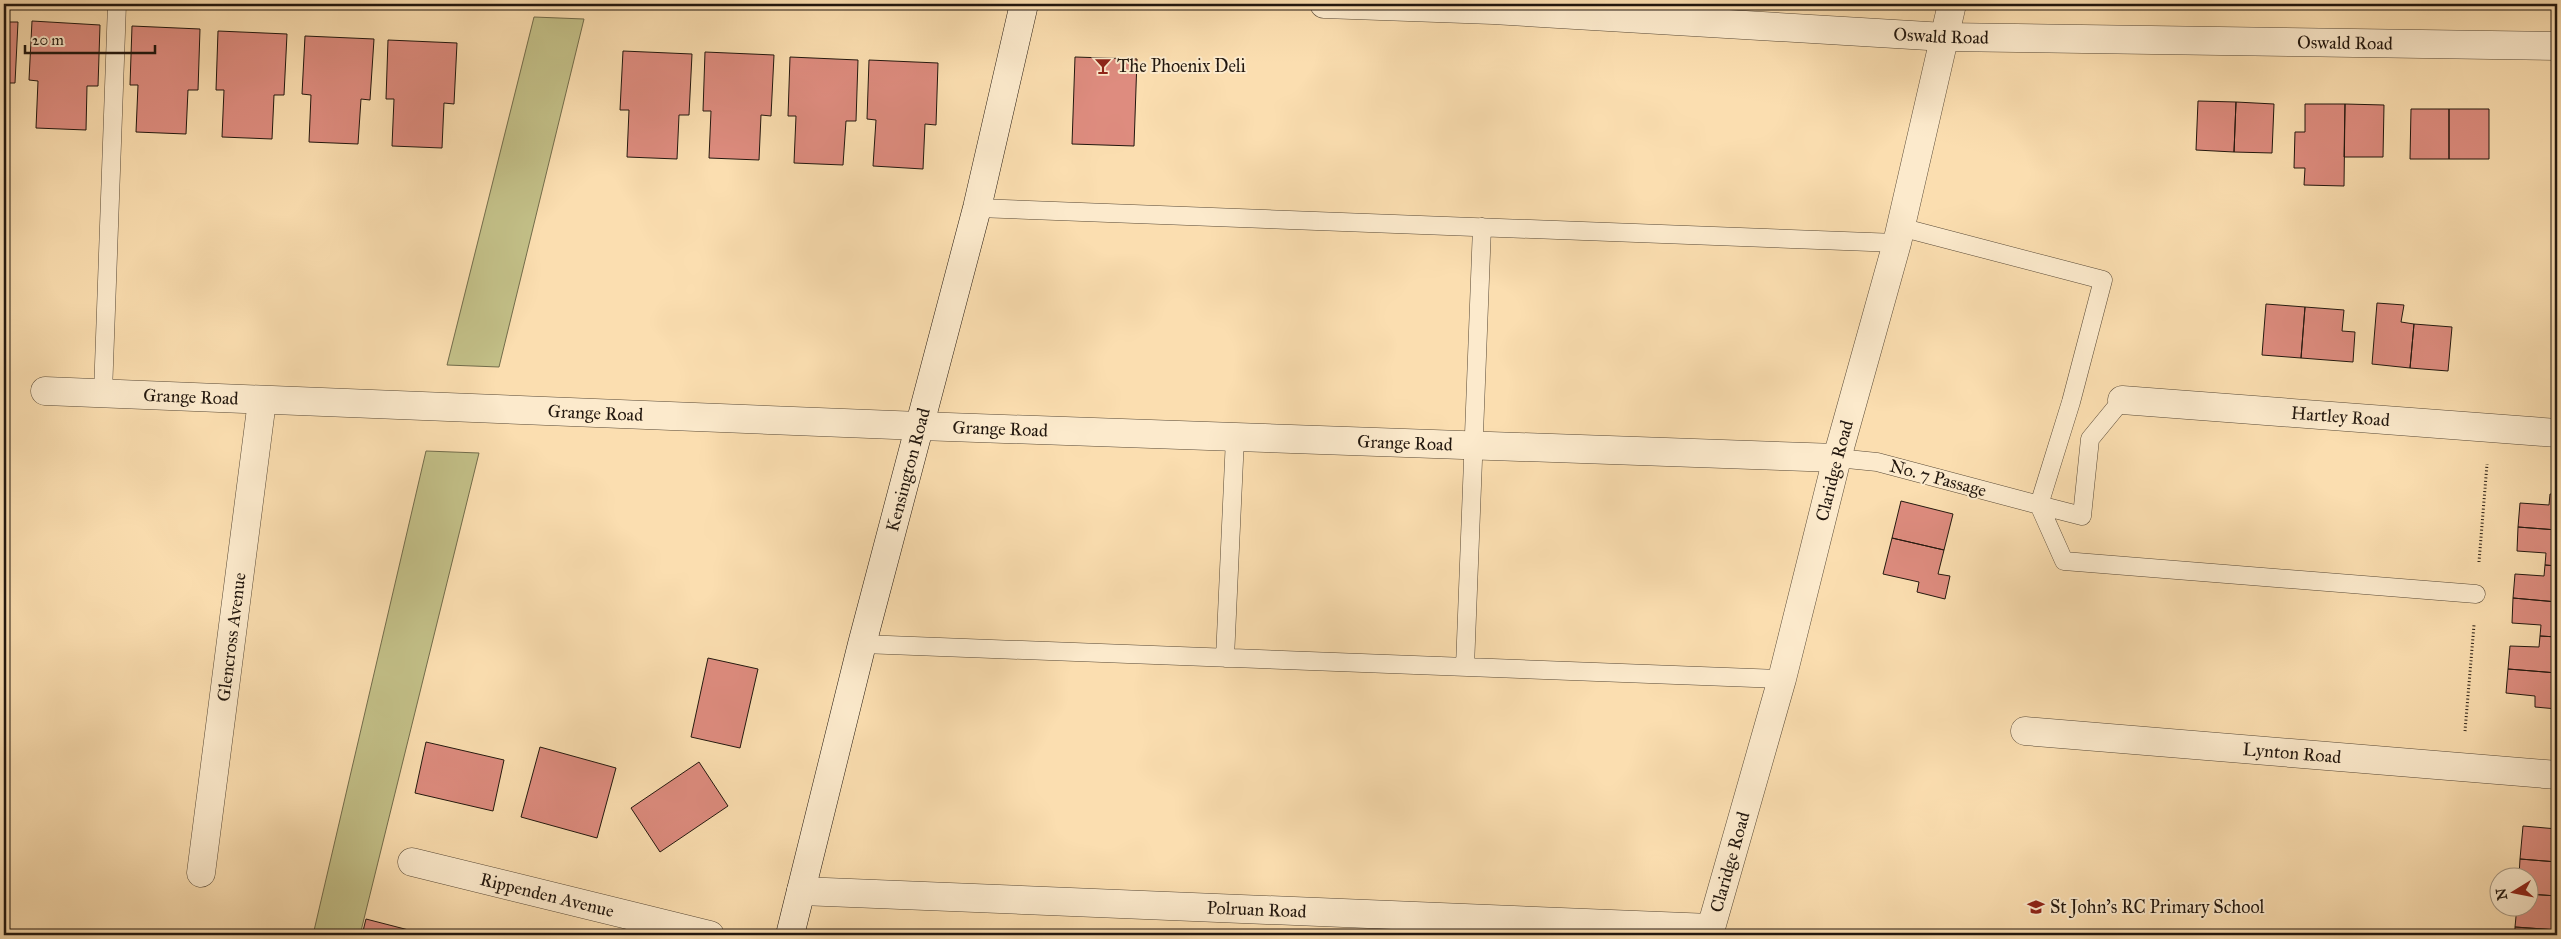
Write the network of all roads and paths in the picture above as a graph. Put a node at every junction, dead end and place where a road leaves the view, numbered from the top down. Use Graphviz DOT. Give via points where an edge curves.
graph roads {
  1 [pos="117,4"];
  2 [pos="1024,4"];
  3 [pos="1324,4"];
  4 [pos="1952,4"];
  5 [pos="1493,7"];
  6 [pos="1945,37"];
  7 [pos="2557,46"];
  8 [pos="977,208"];
  9 [pos="1482,227"];
  10 [pos="1898,235"];
  11 [pos="45,391"];
  12 [pos="103,393"];
  13 [pos="2122,400"];
  14 [pos="262,401"];
  15 [pos="920,426"];
  16 [pos="2557,433"];
  17 [pos="1235,438"];
  18 [pos="1474,446"];
  19 [pos="1837,458"];
  20 [pos="2039,505"];
  21 [pos="2476,594"];
  22 [pos="862,644"];
  23 [pos="1225,658"];
  24 [pos="1465,667"];
  25 [pos="1782,680"];
  26 [pos="2025,731"];
  27 [pos="2557,775"];
  28 [pos="412,862"];
  29 [pos="201,874"];
  30 [pos="801,891"];
  31 [pos="1710,931"];
  32 [pos="710,935"];
  33 [pos="790,935"];
  1 -- 12 [label="lane"];
  2 -- 8 [label="street, Kensington Road"];
  3 -- 5 [label="street, Oswald Road"];
  4 -- 6 [label="street, Claridge Road"];
  5 -- 6 [label="street, Oswald Road"];
  6 -- 7 [label="street, Oswald Road"];
  6 -- 10 [label="street, Claridge Road"];
  8 -- 9 [label="lane"];
  8 -- 15 [label="street, Kensington Road"];
  9 -- 10 [label="lane"];
  9 -- 18 [label="lane"];
  10 -- 19 [label="street, Claridge Road"];
  10 -- 20 [label="lane" via="2103,280 2071,402"];
  11 -- 12 [label="street, Grange Road"];
  12 -- 14 [label="street, Grange Road"];
  13 -- 16 [label="street, Hartley Road"];
  13 -- 20 [label="lane, No. 7 Passage" via="2090,439 2082,516"];
  14 -- 15 [label="street, Grange Road"];
  14 -- 29 [label="street, Glencross Avenue"];
  15 -- 17 [label="street, Grange Road"];
  15 -- 22 [label="street, Kensington Road"];
  17 -- 18 [label="street, Grange Road"];
  17 -- 23 [label="lane"];
  18 -- 19 [label="street, Grange Road"];
  18 -- 24 [label="lane"];
  19 -- 20 [label="lane, No. 7 Passage" via="1877,462"];
  19 -- 25 [label="street, Claridge Road"];
  20 -- 21 [label="lane" via="2064,561"];
  22 -- 23 [label="lane"];
  22 -- 30 [label="street, Kensington Road"];
  23 -- 24 [label="lane"];
  24 -- 25 [label="lane"];
  25 -- 31 [label="street, Claridge Road"];
  26 -- 27 [label="street, Lynton Road"];
  28 -- 32 [label="street, Rippenden Avenue"];
  30 -- 31 [label="street, Polruan Road"];
  30 -- 33 [label="street, Kensington Road"];
}
